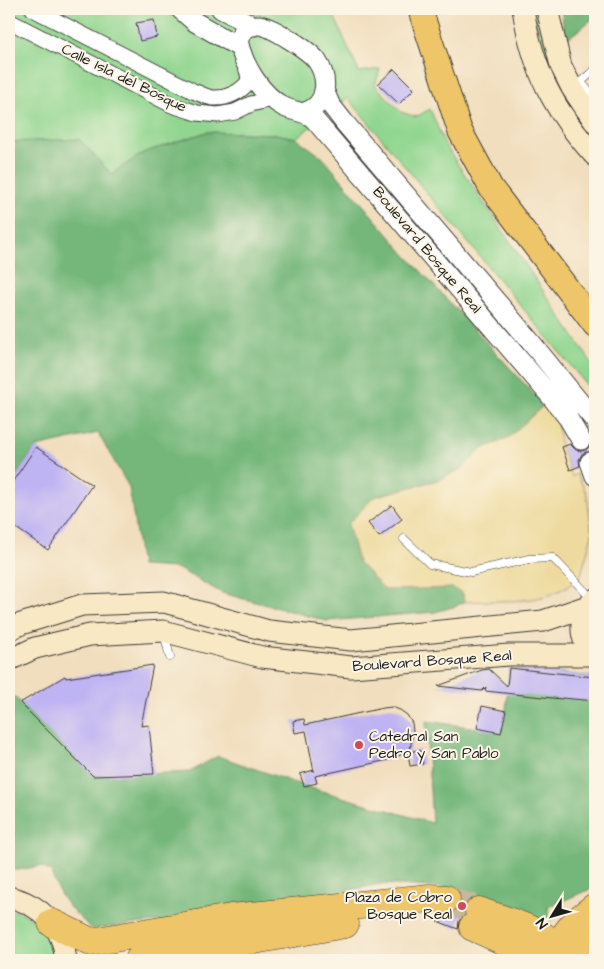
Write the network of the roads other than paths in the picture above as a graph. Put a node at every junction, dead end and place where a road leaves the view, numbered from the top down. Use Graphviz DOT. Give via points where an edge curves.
graph roads {
  1 [pos="33,9"];
  2 [pos="180,9"];
  3 [pos="221,9"];
  4 [pos="420,9"];
  5 [pos="523,9"];
  6 [pos="547,9"];
  7 [pos="9,20"];
  8 [pos="254,26"];
  9 [pos="239,47"];
  10 [pos="247,65"];
  11 [pos="595,70"];
  12 [pos="576,85"];
  13 [pos="324,90"];
  14 [pos="272,99"];
  15 [pos="595,99"];
  16 [pos="305,112"];
  17 [pos="595,122"];
  18 [pos="595,156"];
  19 [pos="595,325"];
  20 [pos="591,415"];
  21 [pos="568,418"];
  22 [pos="581,440"];
  23 [pos="404,540"];
  24 [pos="592,601"];
  25 [pos="9,630"];
  26 [pos="163,631"];
  27 [pos="594,656"];
  28 [pos="170,657"];
  29 [pos="9,660"];
  30 [pos="9,897"];
  31 [pos="442,907"];
  32 [pos="590,916"];
  33 [pos="52,922"];
  34 [pos="525,928"];
  35 [pos="155,949"];
  36 [pos="560,956"];
  37 [pos="66,960"];
  38 [pos="534,960"];
  39 [pos="590,960"];
  1 -- 10 [label="street, Calle Isla del Bosque" via="193,91 213,98 243,89 249,81"];
  2 -- 9 [label="street" via="195,22"];
  3 -- 8 [label="street"];
  4 -- 19 [label="main road" via="460,131 491,188"];
  5 -- 18 [label="main road" via="534,58 546,88"];
  6 -- 12 [label="main road" via="561,66"];
  7 -- 14 [label="street, Calle Isla del Bosque" via="172,105 196,113 218,115 235,112"];
  8 -- 9 [label="street" via="241,32"];
  8 -- 13 [label="street, Boulevard Bosque Real" via="268,28 316,60 323,72"];
  9 -- 10 [label="street"];
  10 -- 14 [label="street"];
  11 -- 12 [label="lane"];
  12 -- 15 [label="lane"];
  12 -- 17 [label="main road"];
  13 -- 16 [label="street" via="318,105"];
  13 -- 20 [label="street, Boulevard Bosque Real" via="344,122"];
  14 -- 16 [label="street" via="294,111"];
  16 -- 21 [label="street, Boulevard Bosque Real"];
  20 -- 21 [label="street"];
  21 -- 22 [label="street, Boulevard Bosque Real"];
  23 -- 24 [label="lane" via="430,564 471,572 530,559 553,558"];
  24 -- 25 [label="main road, Boulevard Bosque Real" via="543,621 351,640 269,631 164,602 82,605"];
  24 -- 27 [label="main road" via="581,623 583,641"];
  26 -- 27 [label="main road, Boulevard Bosque Real" via="262,657 351,667 509,655"];
  26 -- 28 [label="lane"];
  26 -- 29 [label="main road, Boulevard Bosque Real" via="90,635 35,648"];
  30 -- 33 [label="main road" via="38,909"];
  31 -- 35 [label="highway" via="398,908"];
  32 -- 34 [label="highway"];
  32 -- 36 [label="highway" via="565,935"];
  32 -- 39 [label="highway"];
  33 -- 35 [label="highway" via="91,942"];
  33 -- 37 [label="main road" via="62,940"];
  34 -- 36 [label="highway" via="548,940"];
  34 -- 38 [label="highway" via="476,919"];
}
